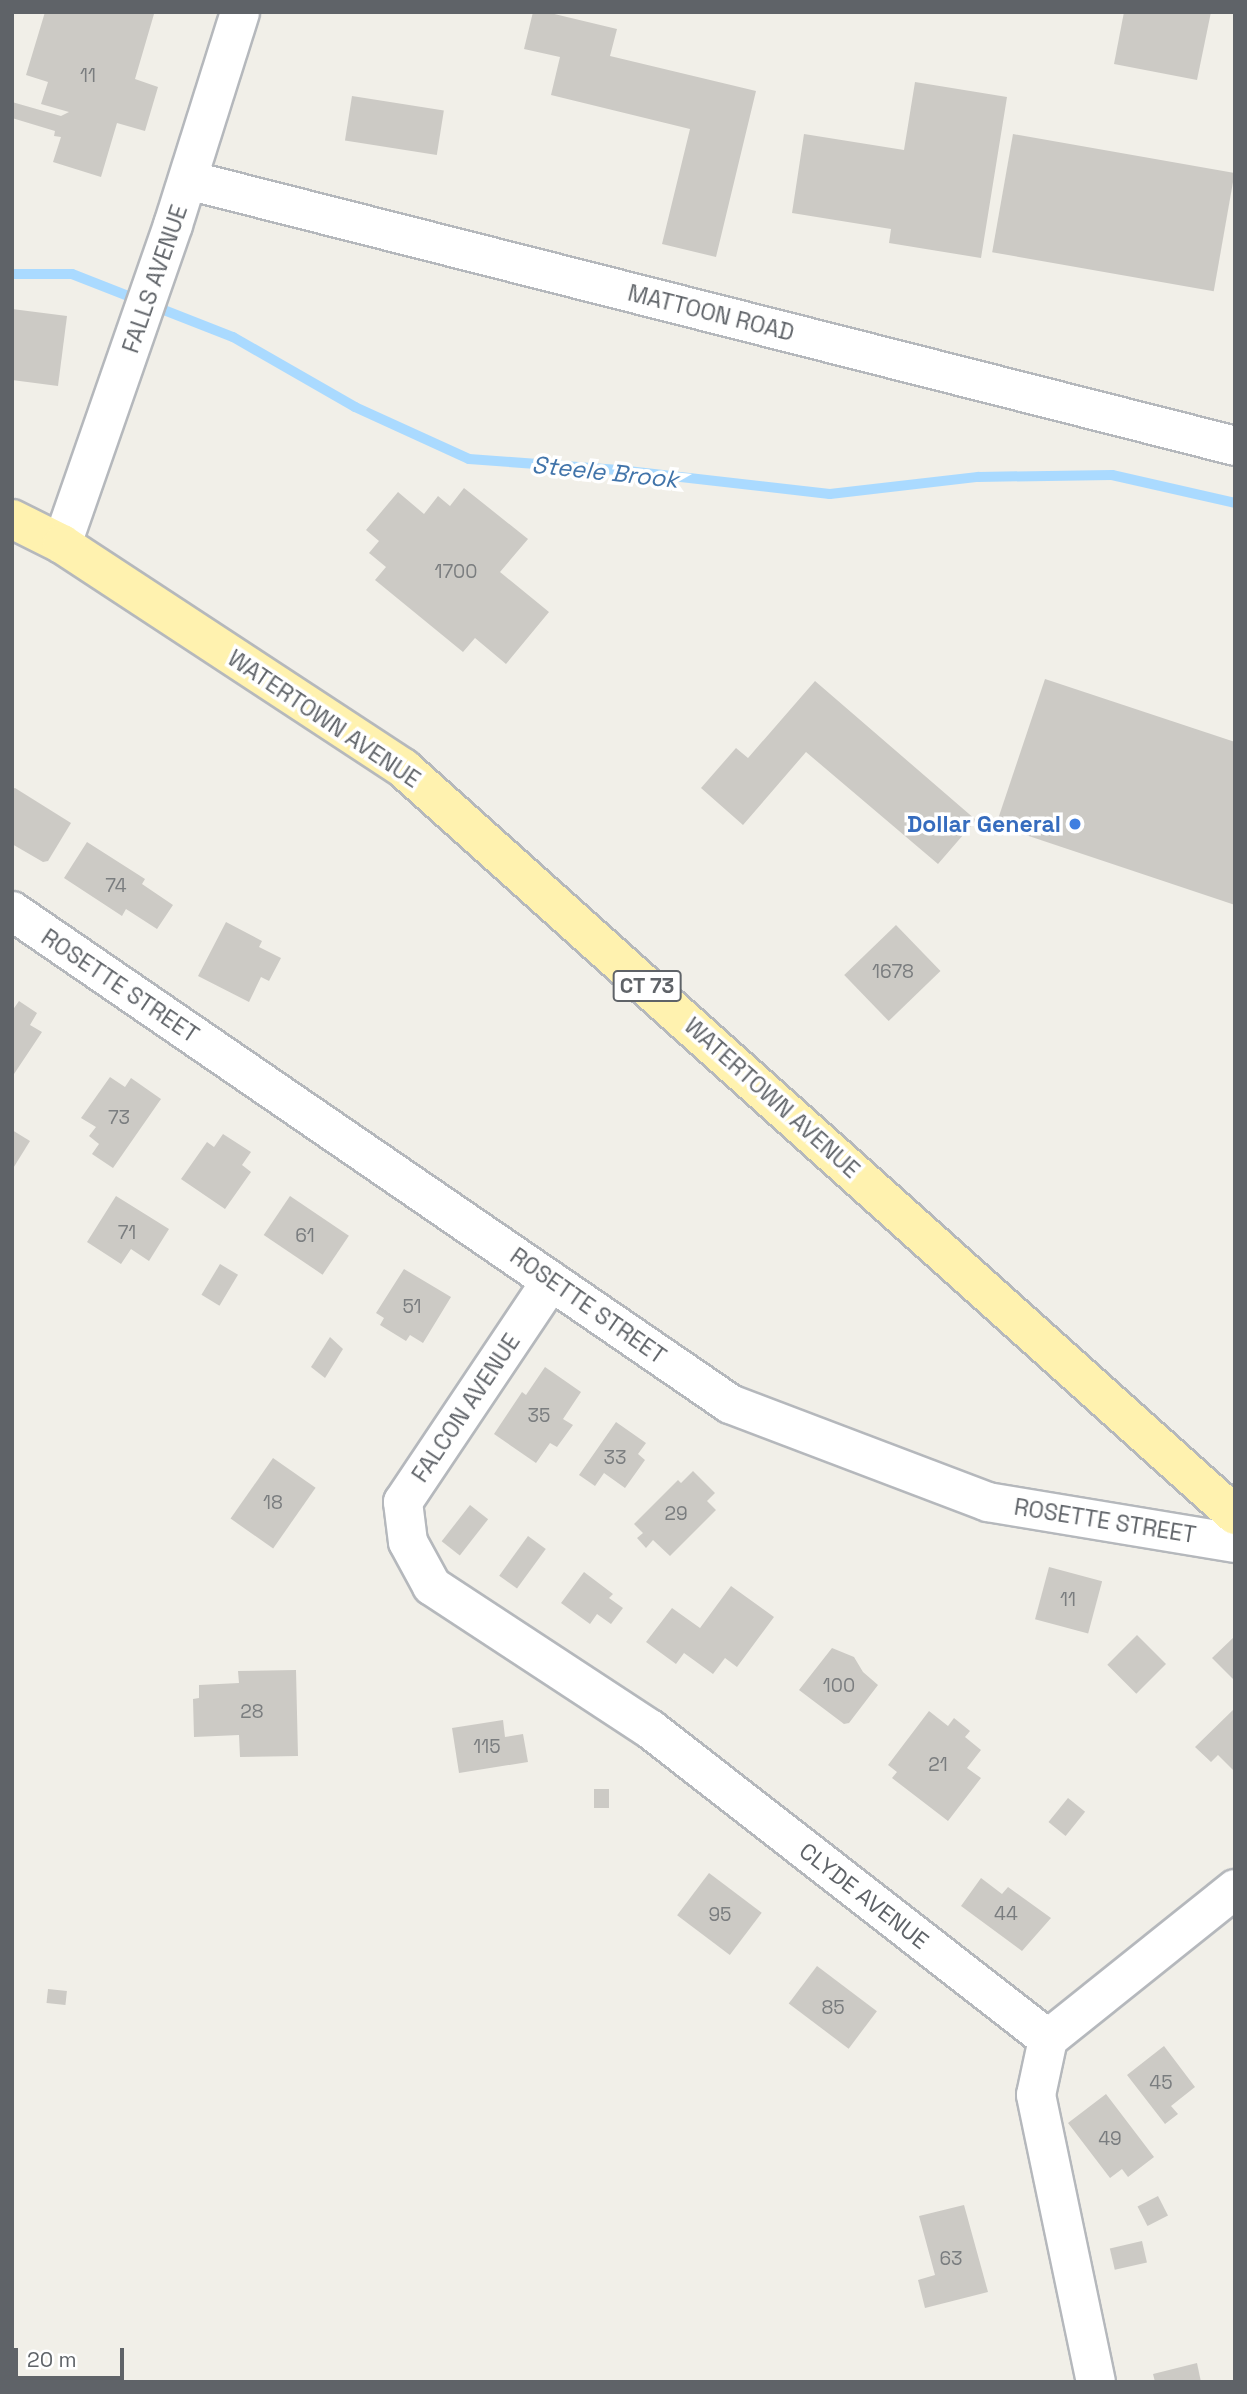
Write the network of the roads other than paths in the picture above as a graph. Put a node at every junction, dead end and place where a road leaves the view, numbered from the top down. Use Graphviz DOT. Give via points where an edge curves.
graph roads {
  1 [pos="240,12"];
  2 [pos="188,180"];
  3 [pos="1235,446"];
  4 [pos="12,519"];
  5 [pos="62,544"];
  6 [pos="12,911"];
  7 [pos="551,1281"];
  8 [pos="1235,1515"];
  9 [pos="408,1542"];
  10 [pos="1235,1543"];
  11 [pos="1235,1889"];
  12 [pos="1048,2039"];
  13 [pos="1096,2382"];
  1 -- 2 [label="street, FALLS AVENUE"];
  2 -- 3 [label="street, MATTOON ROAD"];
  2 -- 5 [label="street, FALLS AVENUE"];
  4 -- 5 [label="main road, WATERTOWN AVENUE / CT 73"];
  5 -- 8 [label="main road, WATERTOWN AVENUE / CT 73" via="404,768"];
  6 -- 7 [label="street, ROSETTE STREET"];
  7 -- 9 [label="street, FALCON AVENUE" via="402,1502"];
  7 -- 10 [label="street, ROSETTE STREET" via="730,1404 988,1502"];
  9 -- 12 [label="street, CLYDE AVENUE" via="432,1586 650,1729"];
  11 -- 12 [label="street"];
  12 -- 13 [label="street" via="1036,2095"];
}
